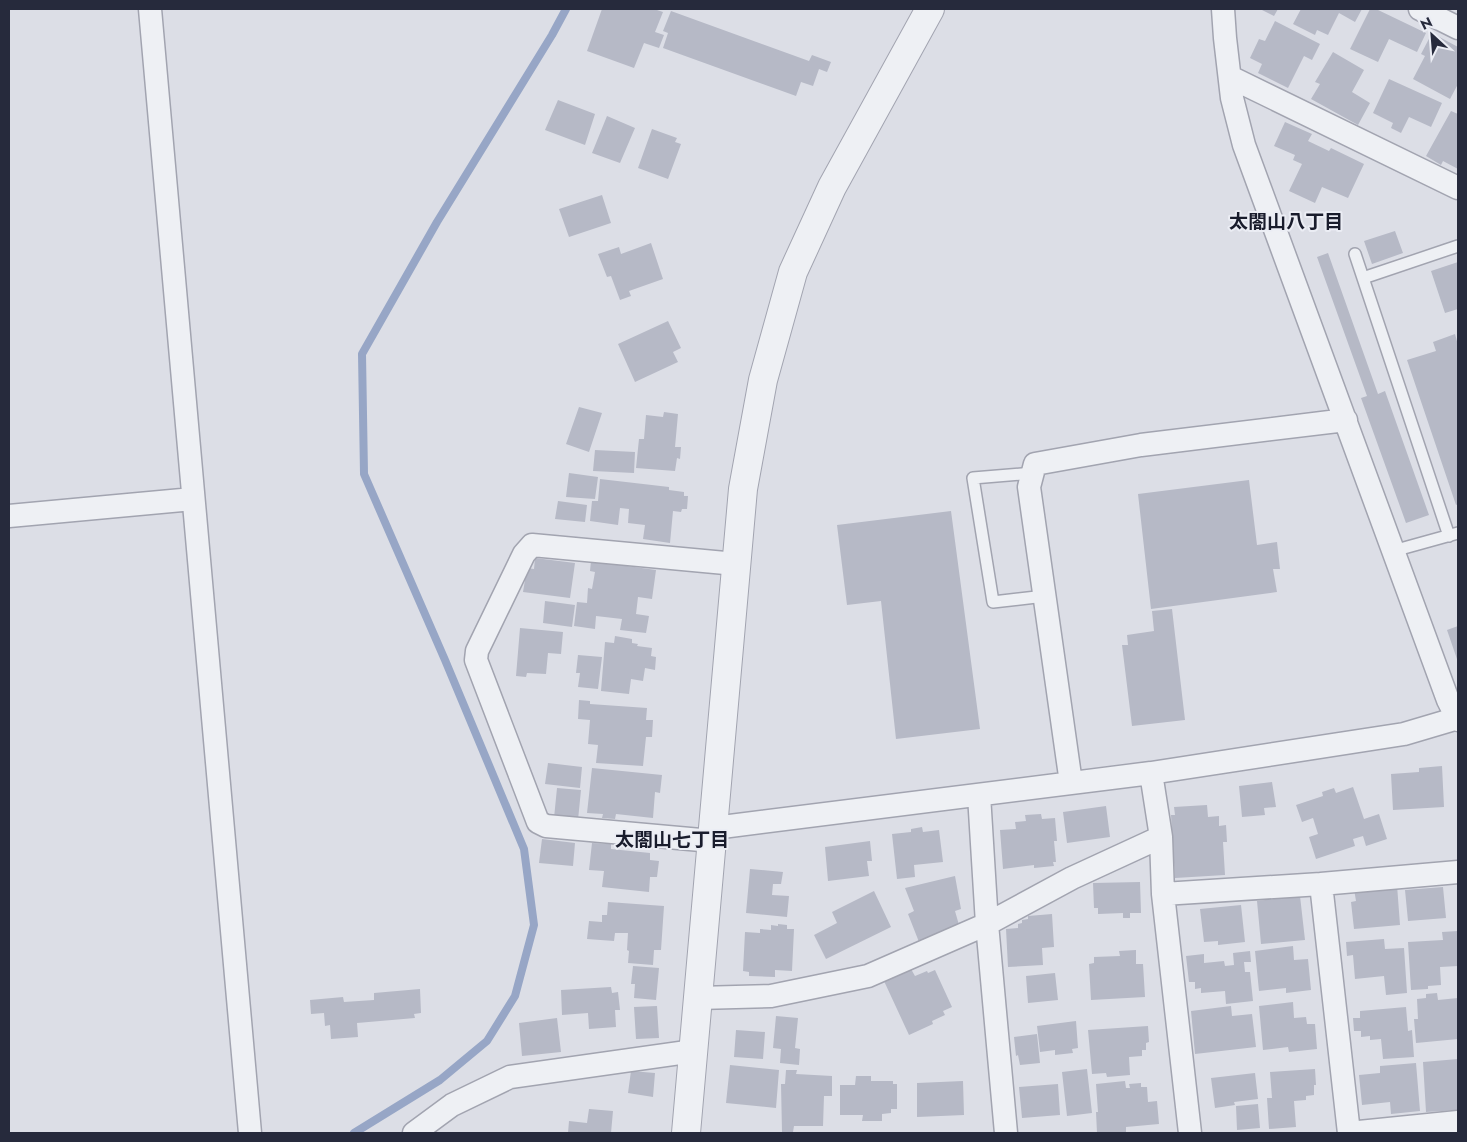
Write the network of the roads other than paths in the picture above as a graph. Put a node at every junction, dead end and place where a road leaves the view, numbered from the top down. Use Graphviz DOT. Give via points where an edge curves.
graph roads {
  1 [pos="150,9"];
  2 [pos="930,9"];
  3 [pos="1223,9"];
  4 [pos="1420,9"];
  5 [pos="1458,28"];
  6 [pos="1230,77"];
  7 [pos="1458,188"];
  8 [pos="1458,246"];
  9 [pos="1355,254"];
  10 [pos="1363,278"];
  11 [pos="1346,420"];
  12 [pos="1033,473"];
  13 [pos="193,499"];
  14 [pos="9,516"];
  15 [pos="1454,534"];
  16 [pos="1393,551"];
  17 [pos="736,564"];
  18 [pos="1045,596"];
  19 [pos="1458,719"];
  20 [pos="1151,773"];
  21 [pos="1071,783"];
  22 [pos="979,795"];
  23 [pos="713,835"];
  24 [pos="1161,837"];
  25 [pos="1458,872"];
  26 [pos="1321,884"];
  27 [pos="1163,894"];
  28 [pos="987,924"];
  29 [pos="698,998"];
  30 [pos="694,1051"];
  31 [pos="1458,1122"];
  32 [pos="250,1133"];
  33 [pos="414,1133"];
  34 [pos="686,1133"];
  35 [pos="1006,1133"];
  36 [pos="1190,1133"];
  37 [pos="1349,1133"];
  1 -- 13 [label="street"];
  2 -- 17 [label="street" via="832,187 793,272 763,380 743,489"];
  3 -- 6 [label="street"];
  4 -- 5 [label="street"];
  6 -- 7 [label="street"];
  6 -- 11 [label="street" via="1244,145"];
  8 -- 10 [label="lane"];
  9 -- 10 [label="lane"];
  10 -- 15 [label="lane"];
  11 -- 12 [label="street" via="1141,445 1036,464"];
  11 -- 16 [label="street"];
  12 -- 18 [label="street" via="1029,487"];
  12 -- 18 [label="lane" via="973,478 993,602"];
  13 -- 14 [label="street"];
  13 -- 32 [label="street"];
  15 -- 16 [label="lane"];
  16 -- 19 [label="street"];
  17 -- 23 [label="street"];
  17 -- 23 [label="street" via="532,545 524,554 476,660 538,822 546,826"];
  18 -- 21 [label="street"];
  19 -- 20 [label="street" via="1404,734"];
  20 -- 21 [label="street"];
  20 -- 24 [label="street"];
  21 -- 22 [label="street"];
  22 -- 23 [label="street"];
  22 -- 28 [label="street"];
  23 -- 29 [label="street"];
  24 -- 27 [label="street"];
  24 -- 28 [label="street" via="1072,878"];
  25 -- 26 [label="street"];
  26 -- 27 [label="street"];
  26 -- 37 [label="street"];
  27 -- 36 [label="street"];
  28 -- 29 [label="street" via="868,976 771,996"];
  28 -- 35 [label="street"];
  29 -- 30 [label="street"];
  30 -- 33 [label="street" via="510,1077 452,1105"];
  30 -- 34 [label="street"];
  31 -- 37 [label="street"];
}
